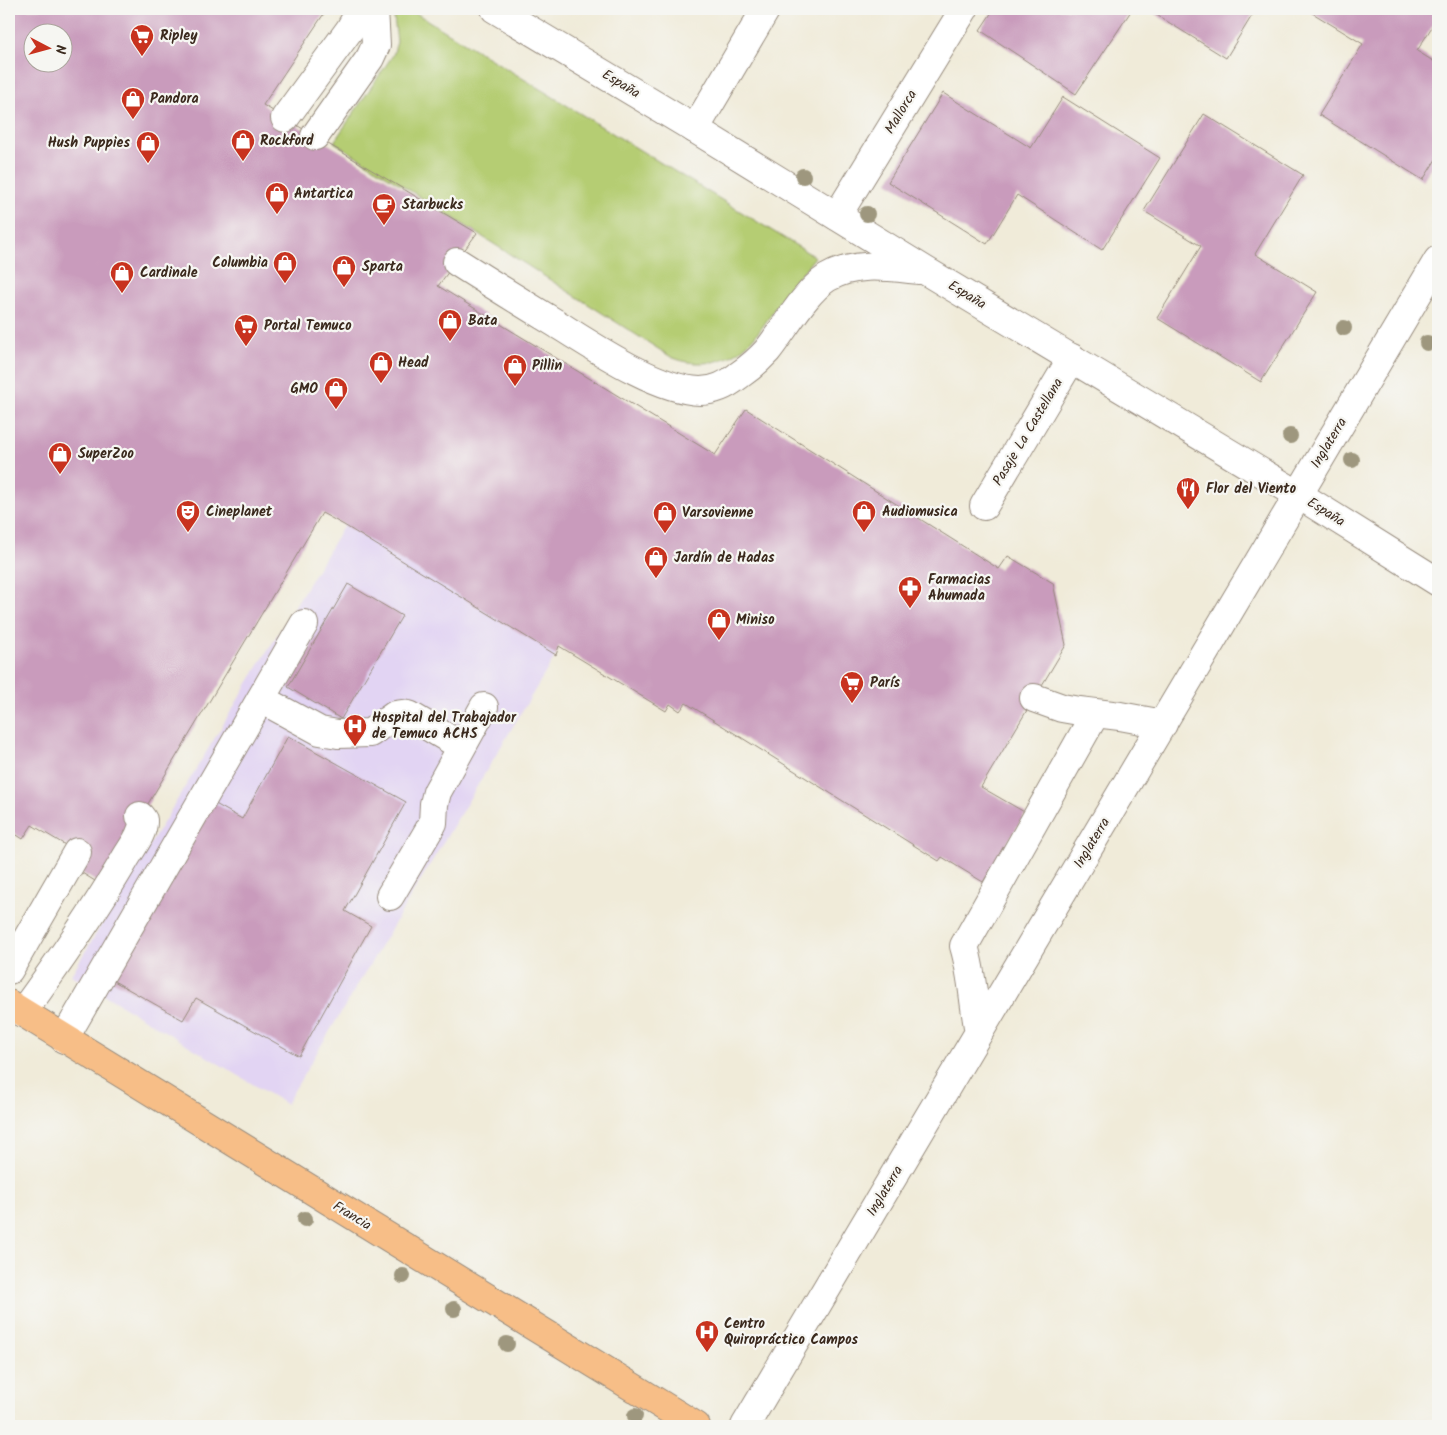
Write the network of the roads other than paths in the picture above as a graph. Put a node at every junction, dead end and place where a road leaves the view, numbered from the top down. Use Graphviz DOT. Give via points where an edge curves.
graph roads {
  1 [pos="362,9"];
  2 [pos="374,9"];
  3 [pos="495,9"];
  4 [pos="766,9"];
  5 [pos="964,9"];
  6 [pos="285,118"];
  7 [pos="695,128"];
  8 [pos="315,136"];
  9 [pos="837,216"];
  10 [pos="1438,260"];
  11 [pos="457,262"];
  12 [pos="926,271"];
  13 [pos="1072,358"];
  14 [pos="1299,495"];
  15 [pos="984,506"];
  16 [pos="1438,582"];
  17 [pos="304,624"];
  18 [pos="1034,698"];
  19 [pos="261,699"];
  20 [pos="484,706"];
  21 [pos="1095,714"];
  22 [pos="1163,724"];
  23 [pos="461,746"];
  24 [pos="140,816"];
  25 [pos="77,852"];
  26 [pos="390,896"];
  27 [pos="9,970"];
  28 [pos="15,1008"];
  29 [pos="979,1032"];
  30 [pos="64,1039"];
  31 [pos="696,1426"];
  32 [pos="745,1426"];
  1 -- 6 [label="street"];
  2 -- 8 [label="street" via="376,45 370,58"];
  3 -- 7 [label="street, España"];
  4 -- 7 [label="street"];
  5 -- 9 [label="street, Mallorca"];
  7 -- 9 [label="street, España"];
  9 -- 12 [label="street, España"];
  10 -- 14 [label="street, Inglaterra"];
  11 -- 12 [label="street" via="606,355 657,381 700,391 716,389 750,368 812,291 827,278 858,267"];
  12 -- 13 [label="street, España"];
  13 -- 14 [label="street, España"];
  13 -- 15 [label="street, Pasaje La Castellana"];
  14 -- 16 [label="street, España"];
  14 -- 22 [label="street, Inglaterra"];
  17 -- 19 [label="street"];
  18 -- 21 [label="street" via="1062,708"];
  19 -- 23 [label="street" via="320,731 338,734 370,733 395,716 409,715"];
  19 -- 30 [label="street"];
  20 -- 23 [label="street"];
  21 -- 22 [label="street"];
  21 -- 29 [label="street" via="964,946 971,968"];
  22 -- 29 [label="street, Inglaterra"];
  23 -- 26 [label="street" via="437,792 433,823"];
  24 -- 28 [label="street" via="142,831 63,956"];
  25 -- 27 [label="street"];
  28 -- 30 [label="main road, Francia"];
  29 -- 32 [label="street, Inglaterra"];
  30 -- 31 [label="main road, Francia"];
}
